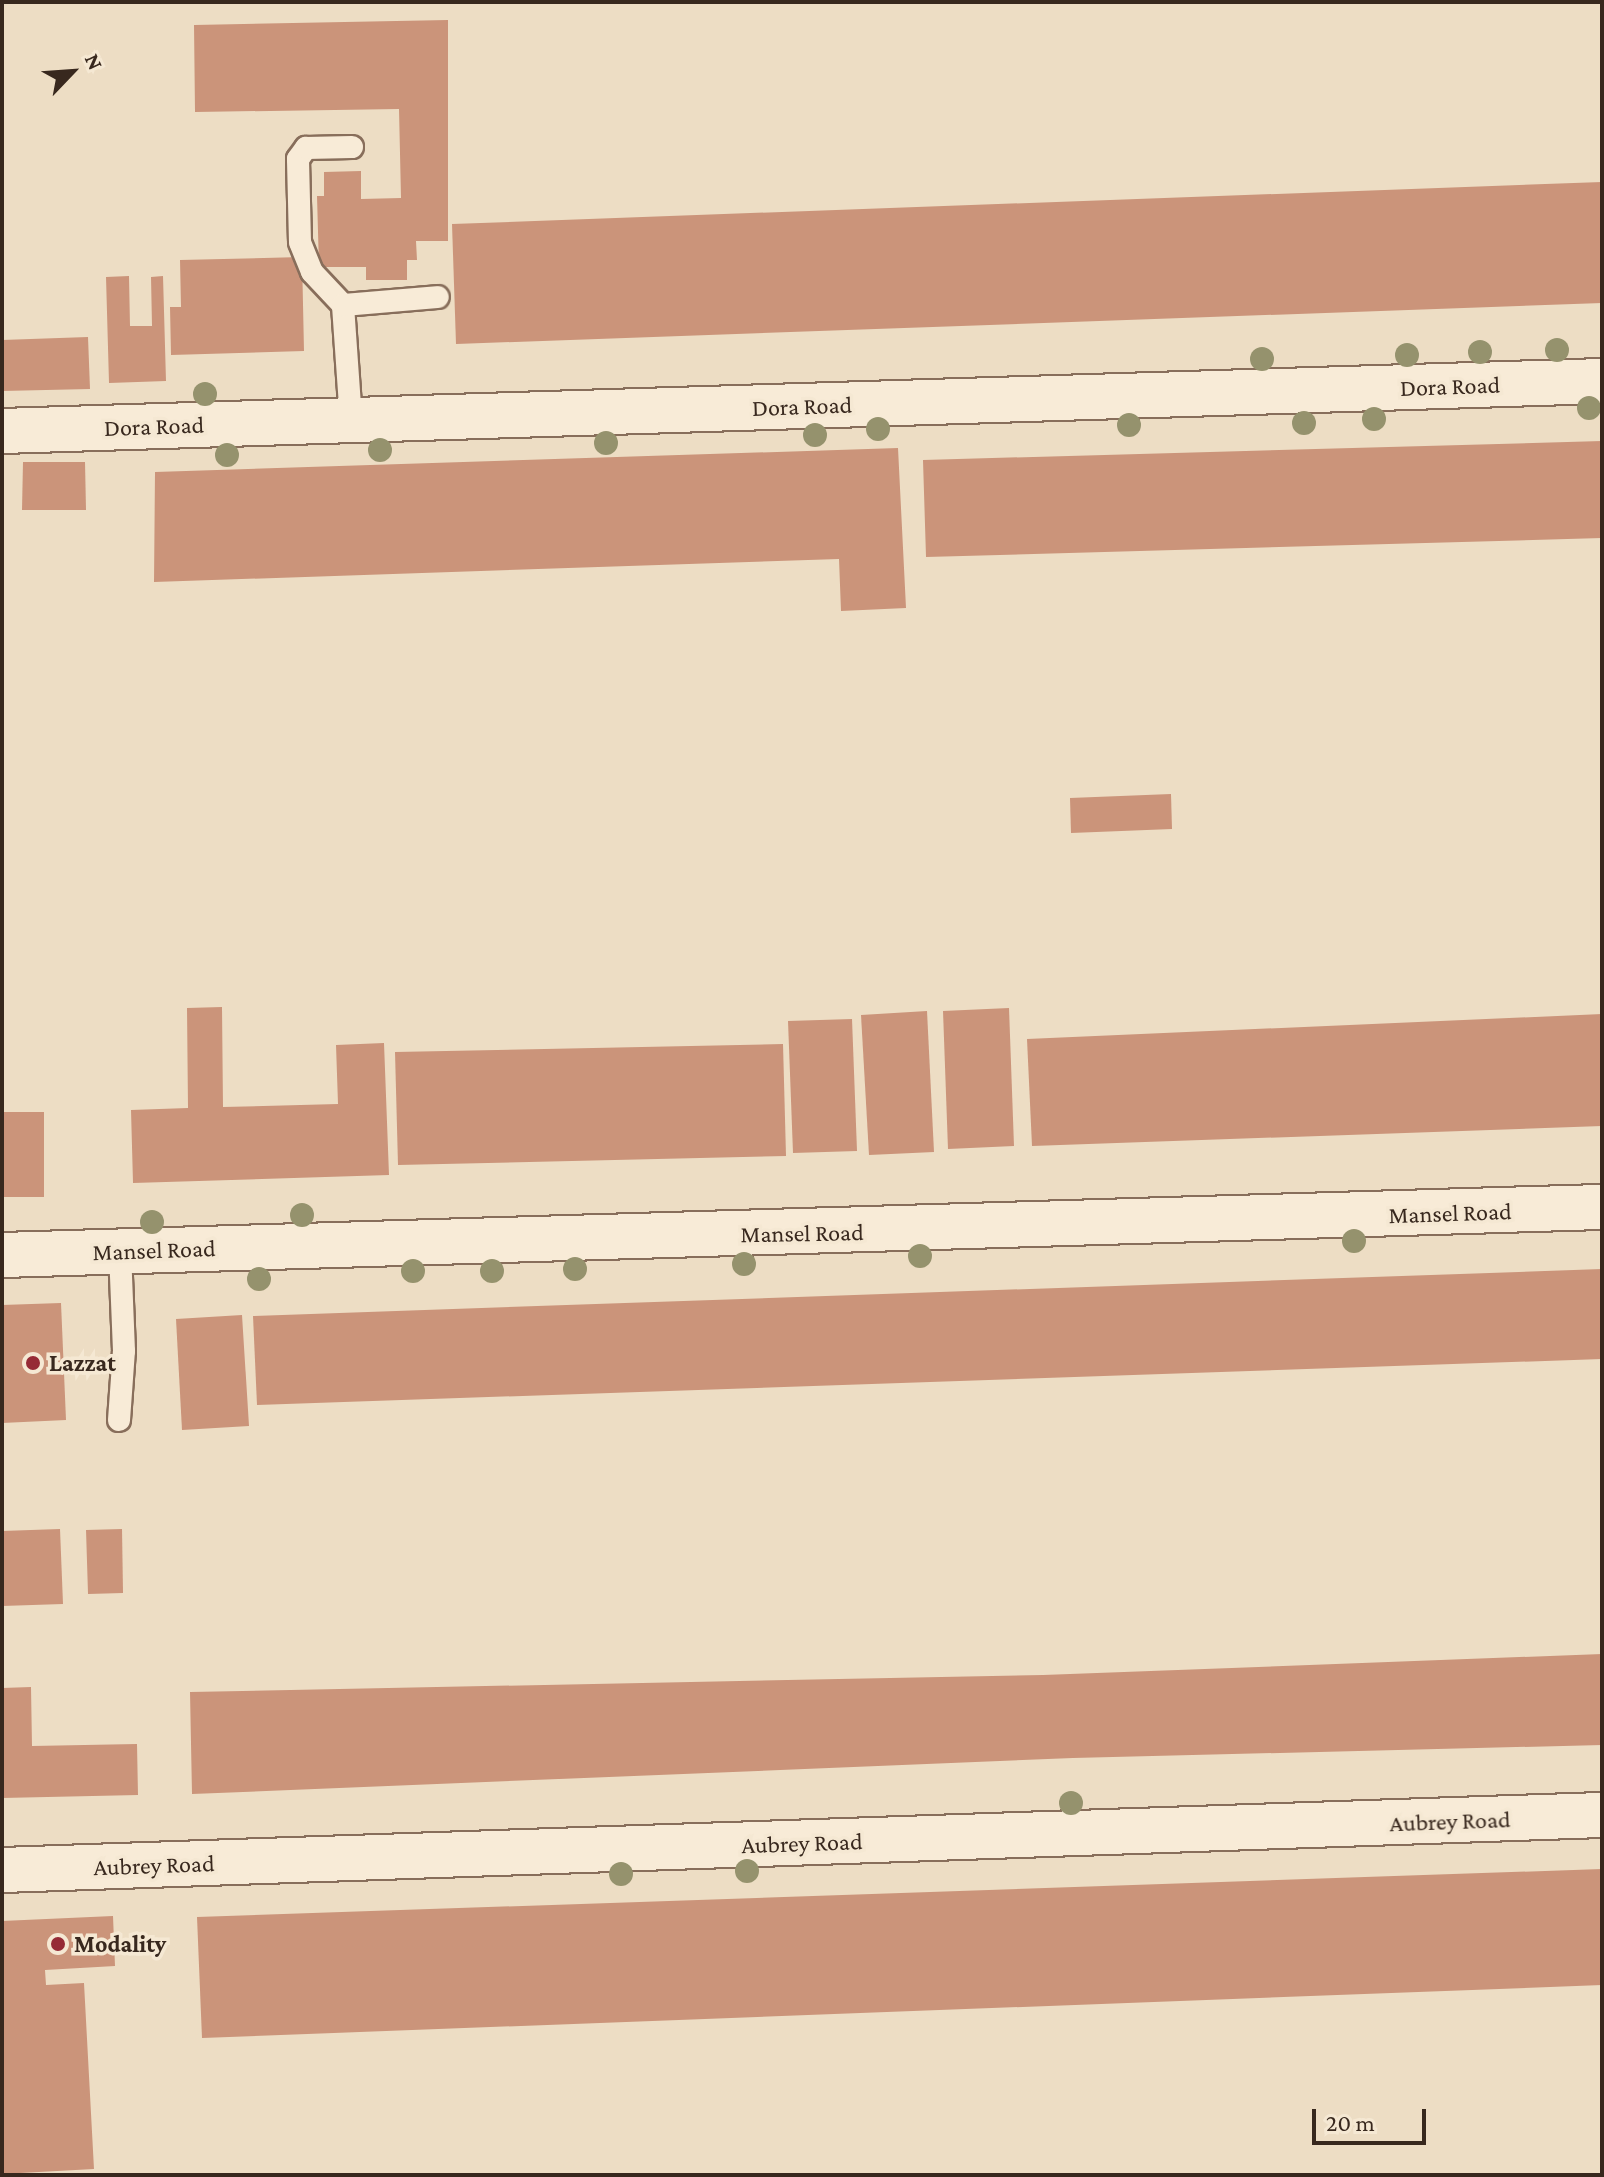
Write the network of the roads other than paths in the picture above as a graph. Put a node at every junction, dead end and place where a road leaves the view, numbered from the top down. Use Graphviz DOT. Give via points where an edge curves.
graph roads {
  1 [pos="352,147"];
  2 [pos="438,297"];
  3 [pos="343,305"];
  4 [pos="1602,381"];
  5 [pos="351,420"];
  6 [pos="2,431"];
  7 [pos="1602,1207"];
  8 [pos="120,1251"];
  9 [pos="2,1255"];
  10 [pos="119,1420"];
  11 [pos="1602,1815"];
  12 [pos="2,1870"];
  1 -- 3 [label="lane" via="306,148 298,159 300,242 312,272"];
  2 -- 3 [label="lane"];
  3 -- 5 [label="lane"];
  4 -- 5 [label="street, Dora Road"];
  5 -- 6 [label="street, Dora Road"];
  7 -- 8 [label="street, Mansel Road"];
  8 -- 9 [label="street, Mansel Road"];
  8 -- 10 [label="lane" via="124,1351"];
  11 -- 12 [label="street, Aubrey Road"];
}
